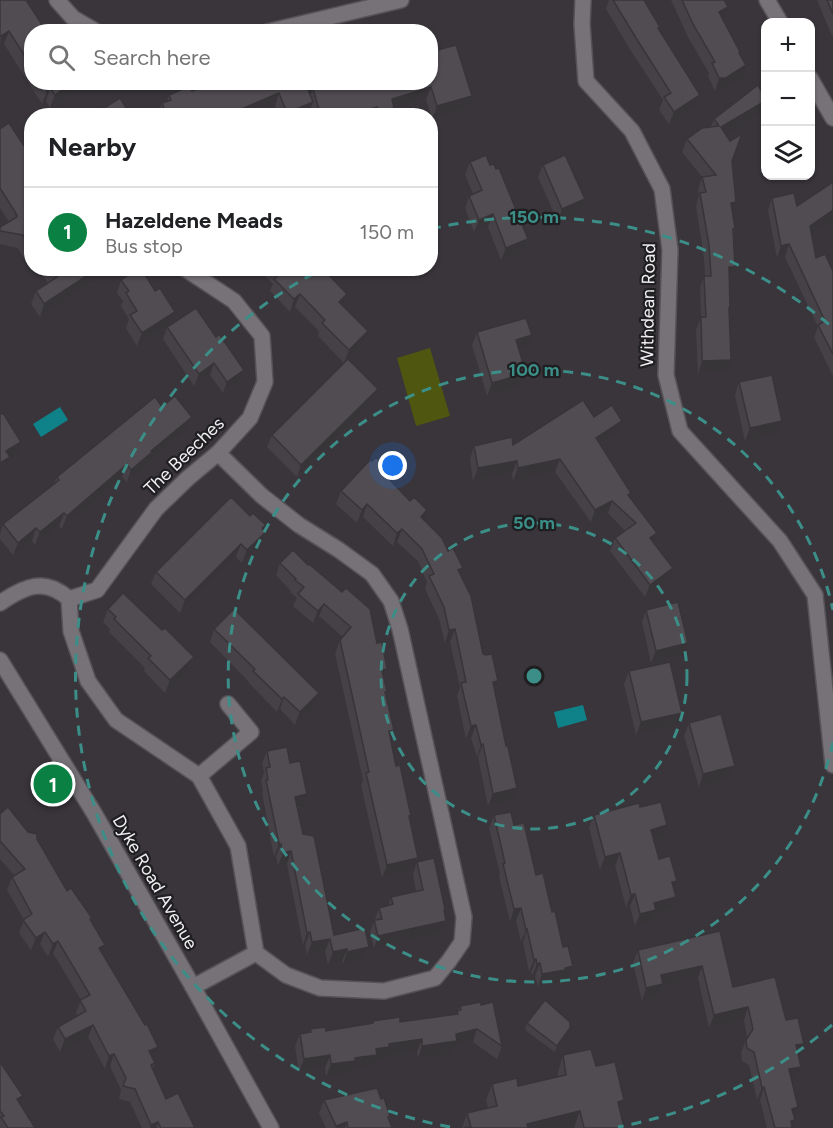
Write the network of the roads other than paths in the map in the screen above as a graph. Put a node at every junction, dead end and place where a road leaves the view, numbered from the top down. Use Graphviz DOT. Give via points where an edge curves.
graph roads {
  1 [pos="57,0"];
  2 [pos="401,0"];
  3 [pos="583,0"];
  4 [pos="767,0"];
  5 [pos="778,18"];
  6 [pos="83,24"];
  7 [pos="300,24"];
  8 [pos="815,87"];
  9 [pos="833,118"];
  10 [pos="196,276"];
  11 [pos="218,453"];
  12 [pos="69,599"];
  13 [pos="0,603"];
  14 [pos="0,660"];
  15 [pos="228,704"];
  16 [pos="833,765"];
  17 [pos="199,776"];
  18 [pos="256,953"];
  19 [pos="194,987"];
  20 [pos="271,1128"];
  1 -- 6 [label="street"];
  2 -- 7 [label="street"];
  3 -- 16 [label="street, Withdean Road" via="586,81 632,131 662,189 670,250 666,375 680,431 780,541 815,595"];
  4 -- 5 [label="street"];
  8 -- 9 [label="street"];
  10 -- 11 [label="street, The Beeches" via="234,301 262,336 265,382 250,418"];
  11 -- 12 [label="street, The Beeches" via="156,509 98,590"];
  11 -- 18 [label="street" via="262,496 372,574 391,601 464,917 462,942 435,978 384,991 320,988 286,975"];
  12 -- 13 [label="street" via="49,586 32,586"];
  12 -- 17 [label="street" via="71,631 88,681 116,720"];
  14 -- 19 [label="street, Dyke Road Avenue"];
  15 -- 17 [label="street" via="251,732"];
  17 -- 18 [label="street" via="238,846"];
  18 -- 19 [label="street"];
  19 -- 20 [label="street, Dyke Road Avenue"];
}
